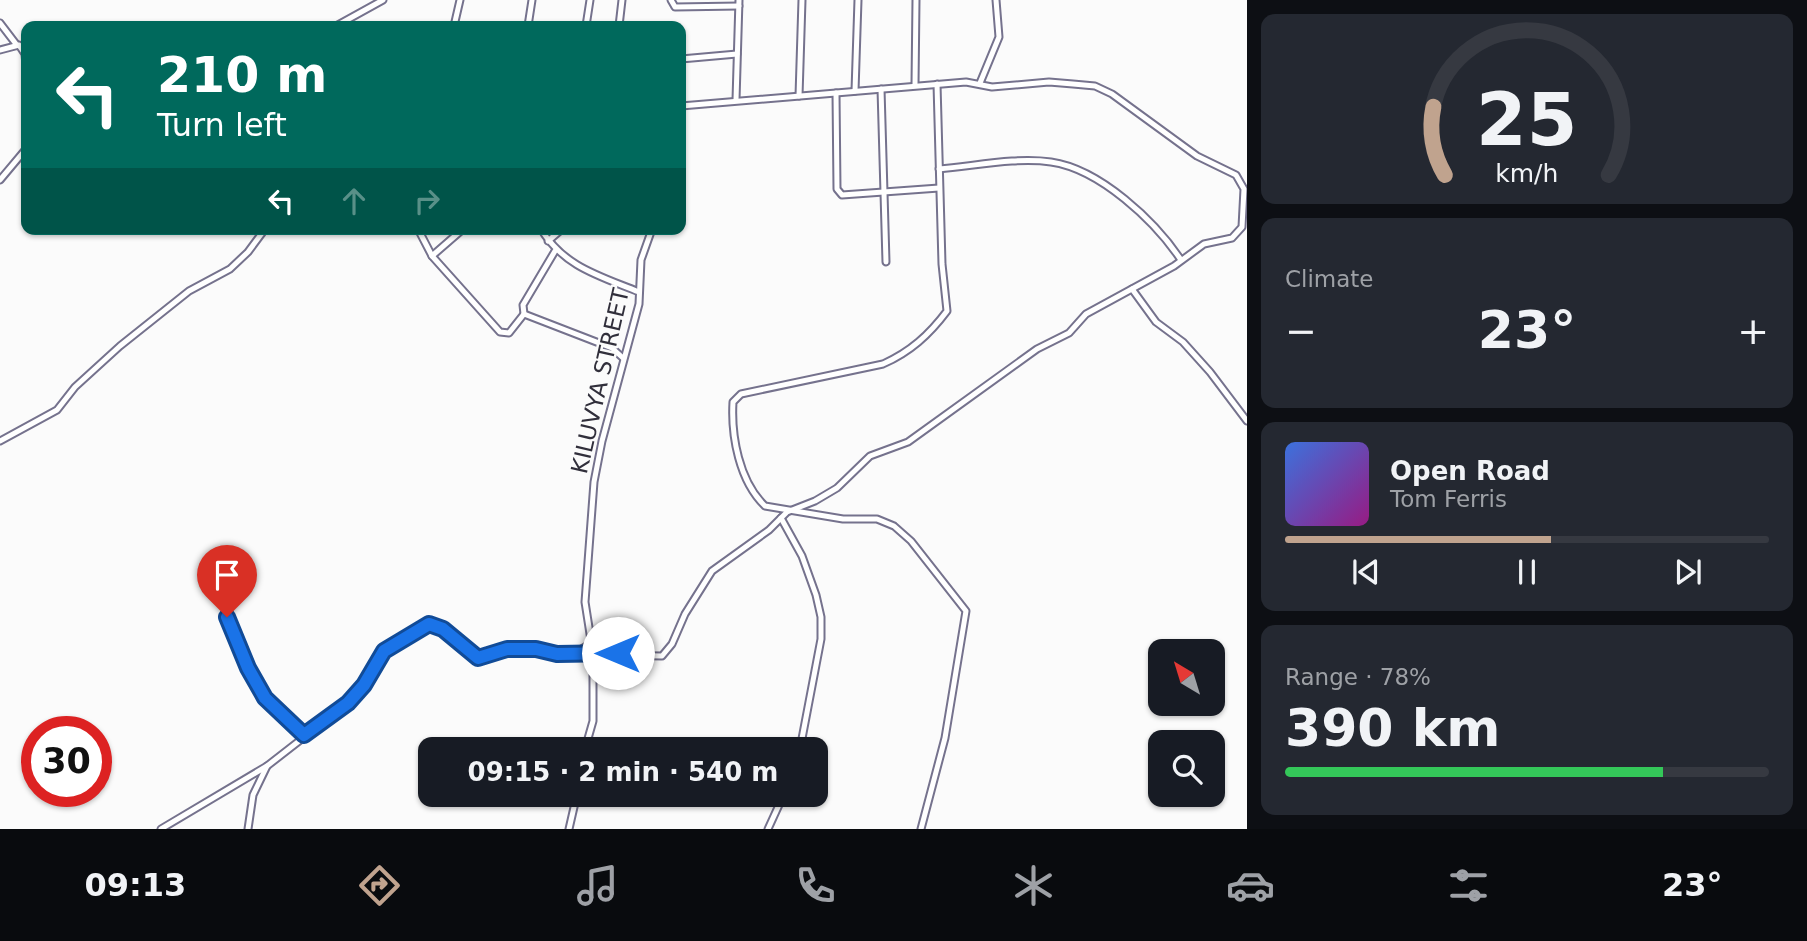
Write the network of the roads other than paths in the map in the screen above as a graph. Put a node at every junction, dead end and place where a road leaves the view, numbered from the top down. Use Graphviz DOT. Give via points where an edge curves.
graph roads {
  1 [pos="383,0"];
  2 [pos="460,0"];
  3 [pos="532,0"];
  4 [pos="590,0"];
  5 [pos="622,0"];
  6 [pos="671,0"];
  7 [pos="802,0"];
  8 [pos="858,0"];
  9 [pos="916,0"];
  10 [pos="996,0"];
  11 [pos="739,3"];
  12 [pos="345,21"];
  13 [pos="455,21"];
  14 [pos="529,21"];
  15 [pos="587,21"];
  16 [pos="620,21"];
  17 [pos="0,23"];
  18 [pos="16,44"];
  19 [pos="21,48"];
  20 [pos="0,50"];
  21 [pos="737,54"];
  22 [pos="686,59"];
  23 [pos="980,83"];
  24 [pos="937,84"];
  25 [pos="915,85"];
  26 [pos="881,89"];
  27 [pos="855,91"];
  28 [pos="836,93"];
  29 [pos="799,96"];
  30 [pos="736,100"];
  31 [pos="686,105"];
  32 [pos="21,155"];
  33 [pos="939,169"];
  34 [pos="1,178"];
  35 [pos="939,188"];
  36 [pos="882,192"];
  37 [pos="261,235"];
  38 [pos="421,235"];
  39 [pos="456,235"];
  40 [pos="544,235"];
  41 [pos="555,235"];
  42 [pos="648,235"];
  43 [pos="548,241"];
  44 [pos="555,251"];
  45 [pos="432,257"];
  46 [pos="1181,260"];
  47 [pos="886,262"];
  48 [pos="1132,289"];
  49 [pos="639,292"];
  50 [pos="524,314"];
  51 [pos="623,358"];
  52 [pos="1247,421"];
  53 [pos="0,441"];
  54 [pos="787,512"];
  55 [pos="781,518"];
  56 [pos="230,580"];
  57 [pos="593,642"];
  58 [pos="593,653"];
  59 [pos="573,654"];
  60 [pos="304,735"];
  61 [pos="588,737"];
  62 [pos="802,737"];
  63 [pos="267,766"];
  64 [pos="574,807"];
  65 [pos="778,807"];
  66 [pos="161,829"];
  67 [pos="248,829"];
  68 [pos="569,829"];
  69 [pos="768,829"];
  70 [pos="921,829"];
  1 -- 12 [label="street"];
  2 -- 13 [label="street"];
  3 -- 14 [label="street"];
  4 -- 15 [label="street"];
  5 -- 16 [label="street"];
  6 -- 11 [label="street" via="675,8"];
  7 -- 29 [label="street"];
  8 -- 27 [label="street"];
  9 -- 25 [label="street"];
  10 -- 23 [label="street" via="999,37"];
  11 -- 21 [label="street"];
  17 -- 18 [label="street"];
  18 -- 19 [label="street"];
  18 -- 20 [label="street"];
  21 -- 22 [label="street"];
  21 -- 30 [label="street"];
  23 -- 24 [label="street"];
  23 -- 46 [label="street" via="992,87 1049,82 1095,86 1197,156 1236,175 1244,189 1242,228"];
  24 -- 25 [label="street"];
  24 -- 33 [label="street"];
  25 -- 26 [label="street"];
  26 -- 27 [label="street"];
  26 -- 36 [label="street"];
  27 -- 28 [label="street"];
  28 -- 29 [label="street"];
  28 -- 36 [label="street" via="837,189 842,195"];
  29 -- 30 [label="street"];
  30 -- 31 [label="street"];
  32 -- 34 [label="street"];
  33 -- 35 [label="street"];
  33 -- 46 [label="street" via="1048,162 1078,168 1161,231"];
  35 -- 36 [label="street"];
  35 -- 54 [label="street" via="948,307 933,330 883,364 741,394 733,402 737,452 747,479 765,506"];
  36 -- 47 [label="street"];
  37 -- 53 [label="street" via="230,269 189,291 120,346 57,410"];
  38 -- 45 [label="street"];
  39 -- 45 [label="street"];
  40 -- 43 [label="street"];
  41 -- 43 [label="street"];
  42 -- 49 [label="street, KILUVYA STREET"];
  43 -- 44 [label="street"];
  44 -- 49 [label="street"];
  44 -- 50 [label="street" via="523,305"];
  45 -- 50 [label="street" via="500,332 509,333"];
  46 -- 48 [label="street"];
  48 -- 52 [label="street" via="1156,322 1183,342 1210,372"];
  48 -- 54 [label="street" via="1086,314 1063,337 1037,349 908,443 870,456 836,488"];
  49 -- 51 [label="street, KILUVYA STREET"];
  50 -- 51 [label="street" via="612,348"];
  51 -- 57 [label="street, KILUVYA STREET" via="602,440 590,521 585,602"];
  54 -- 55 [label="street"];
  54 -- 70 [label="street" via="877,519 894,526 966,611 944,738"];
  55 -- 58 [label="street" via="712,571 662,656"];
  55 -- 62 [label="street" via="802,556 821,617"];
  56 -- 60 [label="street" via="227,622 248,668 265,698"];
  57 -- 58 [label="street, KILUVYA STREET"];
  57 -- 59 [label="street"];
  58 -- 59 [label="street"];
  58 -- 61 [label="street, KILUVYA STREET" via="593,721"];
  59 -- 60 [label="street" via="507,649 478,658 443,629 429,624 384,651 348,703"];
  60 -- 63 [label="street"];
  63 -- 66 [label="street"];
  63 -- 67 [label="street" via="253,794"];
  64 -- 68 [label="street"];
  65 -- 69 [label="street"];
}
